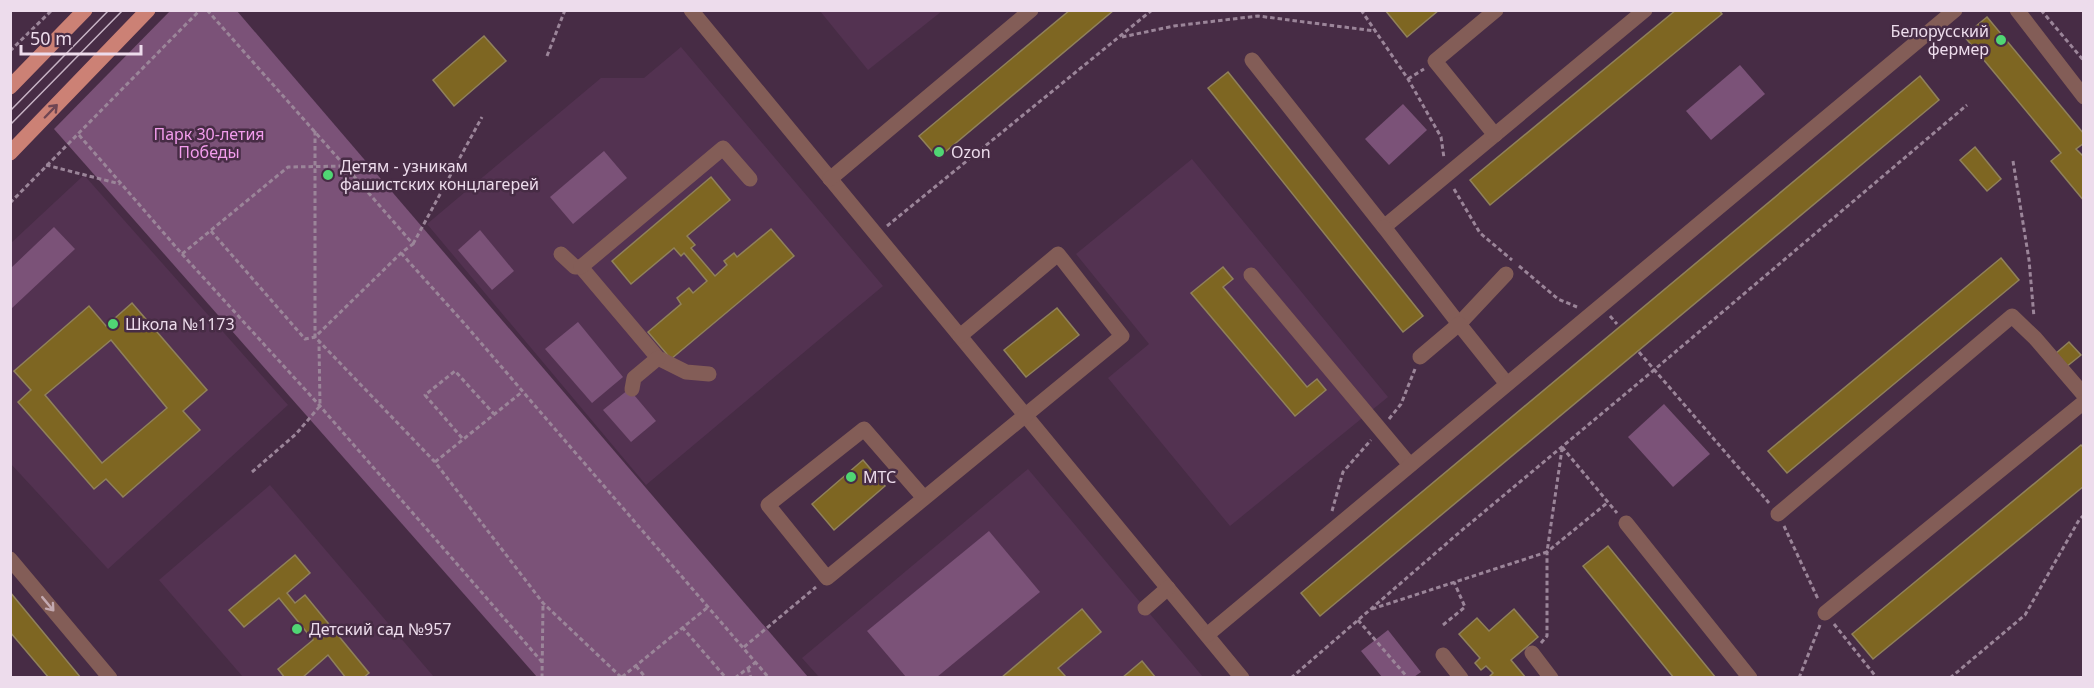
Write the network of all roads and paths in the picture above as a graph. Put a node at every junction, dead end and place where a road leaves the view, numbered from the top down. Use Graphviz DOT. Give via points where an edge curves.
graph roads {
  1 [pos="52,10"];
  2 [pos="85,10"];
  3 [pos="200,10"];
  4 [pos="207,10"];
  5 [pos="565,10"];
  6 [pos="691,10"];
  7 [pos="1152,10"];
  8 [pos="1496,10"];
  9 [pos="1645,10"];
  10 [pos="1955,10"];
  11 [pos="2017,10"];
  12 [pos="2041,10"];
  13 [pos="148,11"];
  14 [pos="1024,13"];
  15 [pos="1375,31"];
  16 [pos="1119,37"];
  17 [pos="10,51"];
  18 [pos="547,56"];
  19 [pos="1252,60"];
  20 [pos="2084,62"];
  21 [pos="10,87"];
  22 [pos="2084,97"];
  23 [pos="1967,105"];
  24 [pos="482,117"];
  25 [pos="315,131"];
  26 [pos="79,135"];
  27 [pos="1495,135"];
  28 [pos="10,153"];
  29 [pos="2013,161"];
  30 [pos="46,165"];
  31 [pos="315,166"];
  32 [pos="345,166"];
  33 [pos="750,179"];
  34 [pos="830,179"];
  35 [pos="121,184"];
  36 [pos="10,203"];
  37 [pos="1384,227"];
  38 [pos="211,231"];
  39 [pos="876,235"];
  40 [pos="413,244"];
  41 [pos="401,253"];
  42 [pos="182,254"];
  43 [pos="561,254"];
  44 [pos="582,267"];
  45 [pos="1506,274"];
  46 [pos="1251,275"];
  47 [pos="1459,324"];
  48 [pos="960,336"];
  49 [pos="315,337"];
  50 [pos="2035,338"];
  51 [pos="319,341"];
  52 [pos="1639,352"];
  53 [pos="1420,357"];
  54 [pos="658,358"];
  55 [pos="1654,370"];
  56 [pos="709,374"];
  57 [pos="630,381"];
  58 [pos="1507,384"];
  59 [pos="522,392"];
  60 [pos="2084,395"];
  61 [pos="2084,402"];
  62 [pos="320,406"];
  63 [pos="494,414"];
  64 [pos="1025,415"];
  65 [pos="1387,421"];
  66 [pos="462,438"];
  67 [pos="1372,438"];
  68 [pos="1562,447"];
  69 [pos="435,462"];
  70 [pos="1410,465"];
  71 [pos="252,472"];
  72 [pos="924,498"];
  73 [pos="1607,503"];
  74 [pos="1778,514"];
  75 [pos="2084,515"];
  76 [pos="1626,523"];
  77 [pos="1325,536"];
  78 [pos="1547,552"];
  79 [pos="10,559"];
  80 [pos="827,578"];
  81 [pos="1454,582"];
  82 [pos="1168,588"];
  83 [pos="543,603"];
  84 [pos="708,607"];
  85 [pos="1145,608"];
  86 [pos="1368,611"];
  87 [pos="1825,613"];
  88 [pos="1358,620"];
  89 [pos="1443,625"];
  90 [pos="682,627"];
  91 [pos="1207,635"];
  92 [pos="744,647"];
  93 [pos="1532,653"];
  94 [pos="1443,655"];
  95 [pos="542,662"];
  96 [pos="756,662"];
  97 [pos="636,666"];
  98 [pos="748,667"];
  99 [pos="1458,676"];
  100 [pos="622,677"];
  101 [pos="110,678"];
  102 [pos="542,678"];
  103 [pos="646,678"];
  104 [pos="726,678"];
  105 [pos="735,678"];
  106 [pos="751,678"];
  107 [pos="769,678"];
  108 [pos="1242,678"];
  109 [pos="1291,678"];
  110 [pos="1408,678"];
  111 [pos="1551,678"];
  112 [pos="1750,678"];
  113 [pos="1799,678"];
  114 [pos="1877,678"];
  115 [pos="1950,678"];
  1 -- 17 [label="path"];
  2 -- 21 [label="main road"];
  3 -- 26 [label="path"];
  4 -- 25 [label="path"];
  5 -- 18 [label="path"];
  6 -- 34 [label="street"];
  7 -- 16 [label="path"];
  8 -- 27 [label="street" via="1435,61"];
  9 -- 27 [label="street"];
  10 -- 58 [label="street"];
  11 -- 22 [label="street"];
  12 -- 20 [label="path"];
  28 -- 13 [label="main road, one-way"];
  14 -- 34 [label="street"];
  15 -- 16 [label="path" via="1258,16"];
  16 -- 39 [label="path"];
  19 -- 37 [label="street"];
  23 -- 55 [label="path"];
  24 -- 40 [label="path"];
  25 -- 31 [label="path"];
  25 -- 32 [label="path"];
  26 -- 30 [label="path"];
  26 -- 35 [label="path"];
  27 -- 37 [label="street"];
  29 -- 50 [label="path" via="2031,281"];
  30 -- 35 [label="path"];
  30 -- 36 [label="path"];
  31 -- 32 [label="path"];
  31 -- 38 [label="path" via="288,167"];
  31 -- 49 [label="path"];
  32 -- 40 [label="path"];
  33 -- 44 [label="street" via="723,148"];
  34 -- 39 [label="street"];
  35 -- 42 [label="path"];
  37 -- 47 [label="street"];
  38 -- 42 [label="path"];
  38 -- 49 [label="path" via="305,339"];
  39 -- 48 [label="street"];
  40 -- 41 [label="path"];
  41 -- 49 [label="path"];
  41 -- 59 [label="path"];
  42 -- 62 [label="path"];
  43 -- 44 [label="street" via="575,267"];
  44 -- 54 [label="street"];
  45 -- 47 [label="street"];
  46 -- 70 [label="street"];
  47 -- 53 [label="street"];
  47 -- 58 [label="street"];
  48 -- 64 [label="street"];
  48 -- 64 [label="street" via="1058,254 1122,336"];
  49 -- 51 [label="path"];
  50 -- 60 [label="street"];
  50 -- 74 [label="street" via="2012,316"];
  51 -- 62 [label="path"];
  51 -- 69 [label="path"];
  52 -- 55 [label="path"];
  53 -- 65 [label="path" via="1401,404"];
  54 -- 56 [label="street" via="686,372"];
  54 -- 57 [label="street"];
  55 -- 68 [label="path"];
  55 -- 74 [label="path"];
  58 -- 70 [label="street"];
  59 -- 63 [label="path"];
  59 -- 84 [label="path"];
  61 -- 87 [label="street"];
  62 -- 71 [label="path" via="296,434"];
  62 -- 95 [label="path"];
  63 -- 66 [label="path"];
  63 -- 66 [label="path" via="455,371 424,395"];
  64 -- 72 [label="street"];
  64 -- 82 [label="street"];
  66 -- 69 [label="path"];
  67 -- 77 [label="path" via="1343,472"];
  68 -- 73 [label="path"];
  68 -- 78 [label="path"];
  68 -- 86 [label="path"];
  69 -- 83 [label="path"];
  70 -- 77 [label="street"];
  72 -- 80 [label="street"];
  72 -- 80 [label="street" via="864,429 768,505"];
  73 -- 76 [label="path"];
  73 -- 78 [label="path"];
  74 -- 87 [label="path"];
  75 -- 115 [label="path" via="2025,615"];
  76 -- 112 [label="street"];
  77 -- 91 [label="street"];
  78 -- 81 [label="path"];
  78 -- 93 [label="path" via="1547,636"];
  79 -- 101 [label="street, one-way"];
  80 -- 92 [label="path"];
  81 -- 86 [label="path"];
  81 -- 89 [label="path" via="1465,607"];
  82 -- 85 [label="street"];
  82 -- 91 [label="street"];
  83 -- 95 [label="path"];
  83 -- 100 [label="path"];
  84 -- 90 [label="path"];
  84 -- 92 [label="path"];
  86 -- 88 [label="path"];
  87 -- 113 [label="path"];
  87 -- 114 [label="path"];
  88 -- 109 [label="path"];
  88 -- 110 [label="path"];
  90 -- 97 [label="path"];
  90 -- 104 [label="path"];
  91 -- 108 [label="street"];
  92 -- 96 [label="path"];
  93 -- 111 [label="street"];
  94 -- 99 [label="street"];
  95 -- 102 [label="path"];
  96 -- 98 [label="path"];
  96 -- 107 [label="path"];
  97 -- 100 [label="path"];
  97 -- 103 [label="path"];
  98 -- 105 [label="path"];
  98 -- 106 [label="path"];
}
